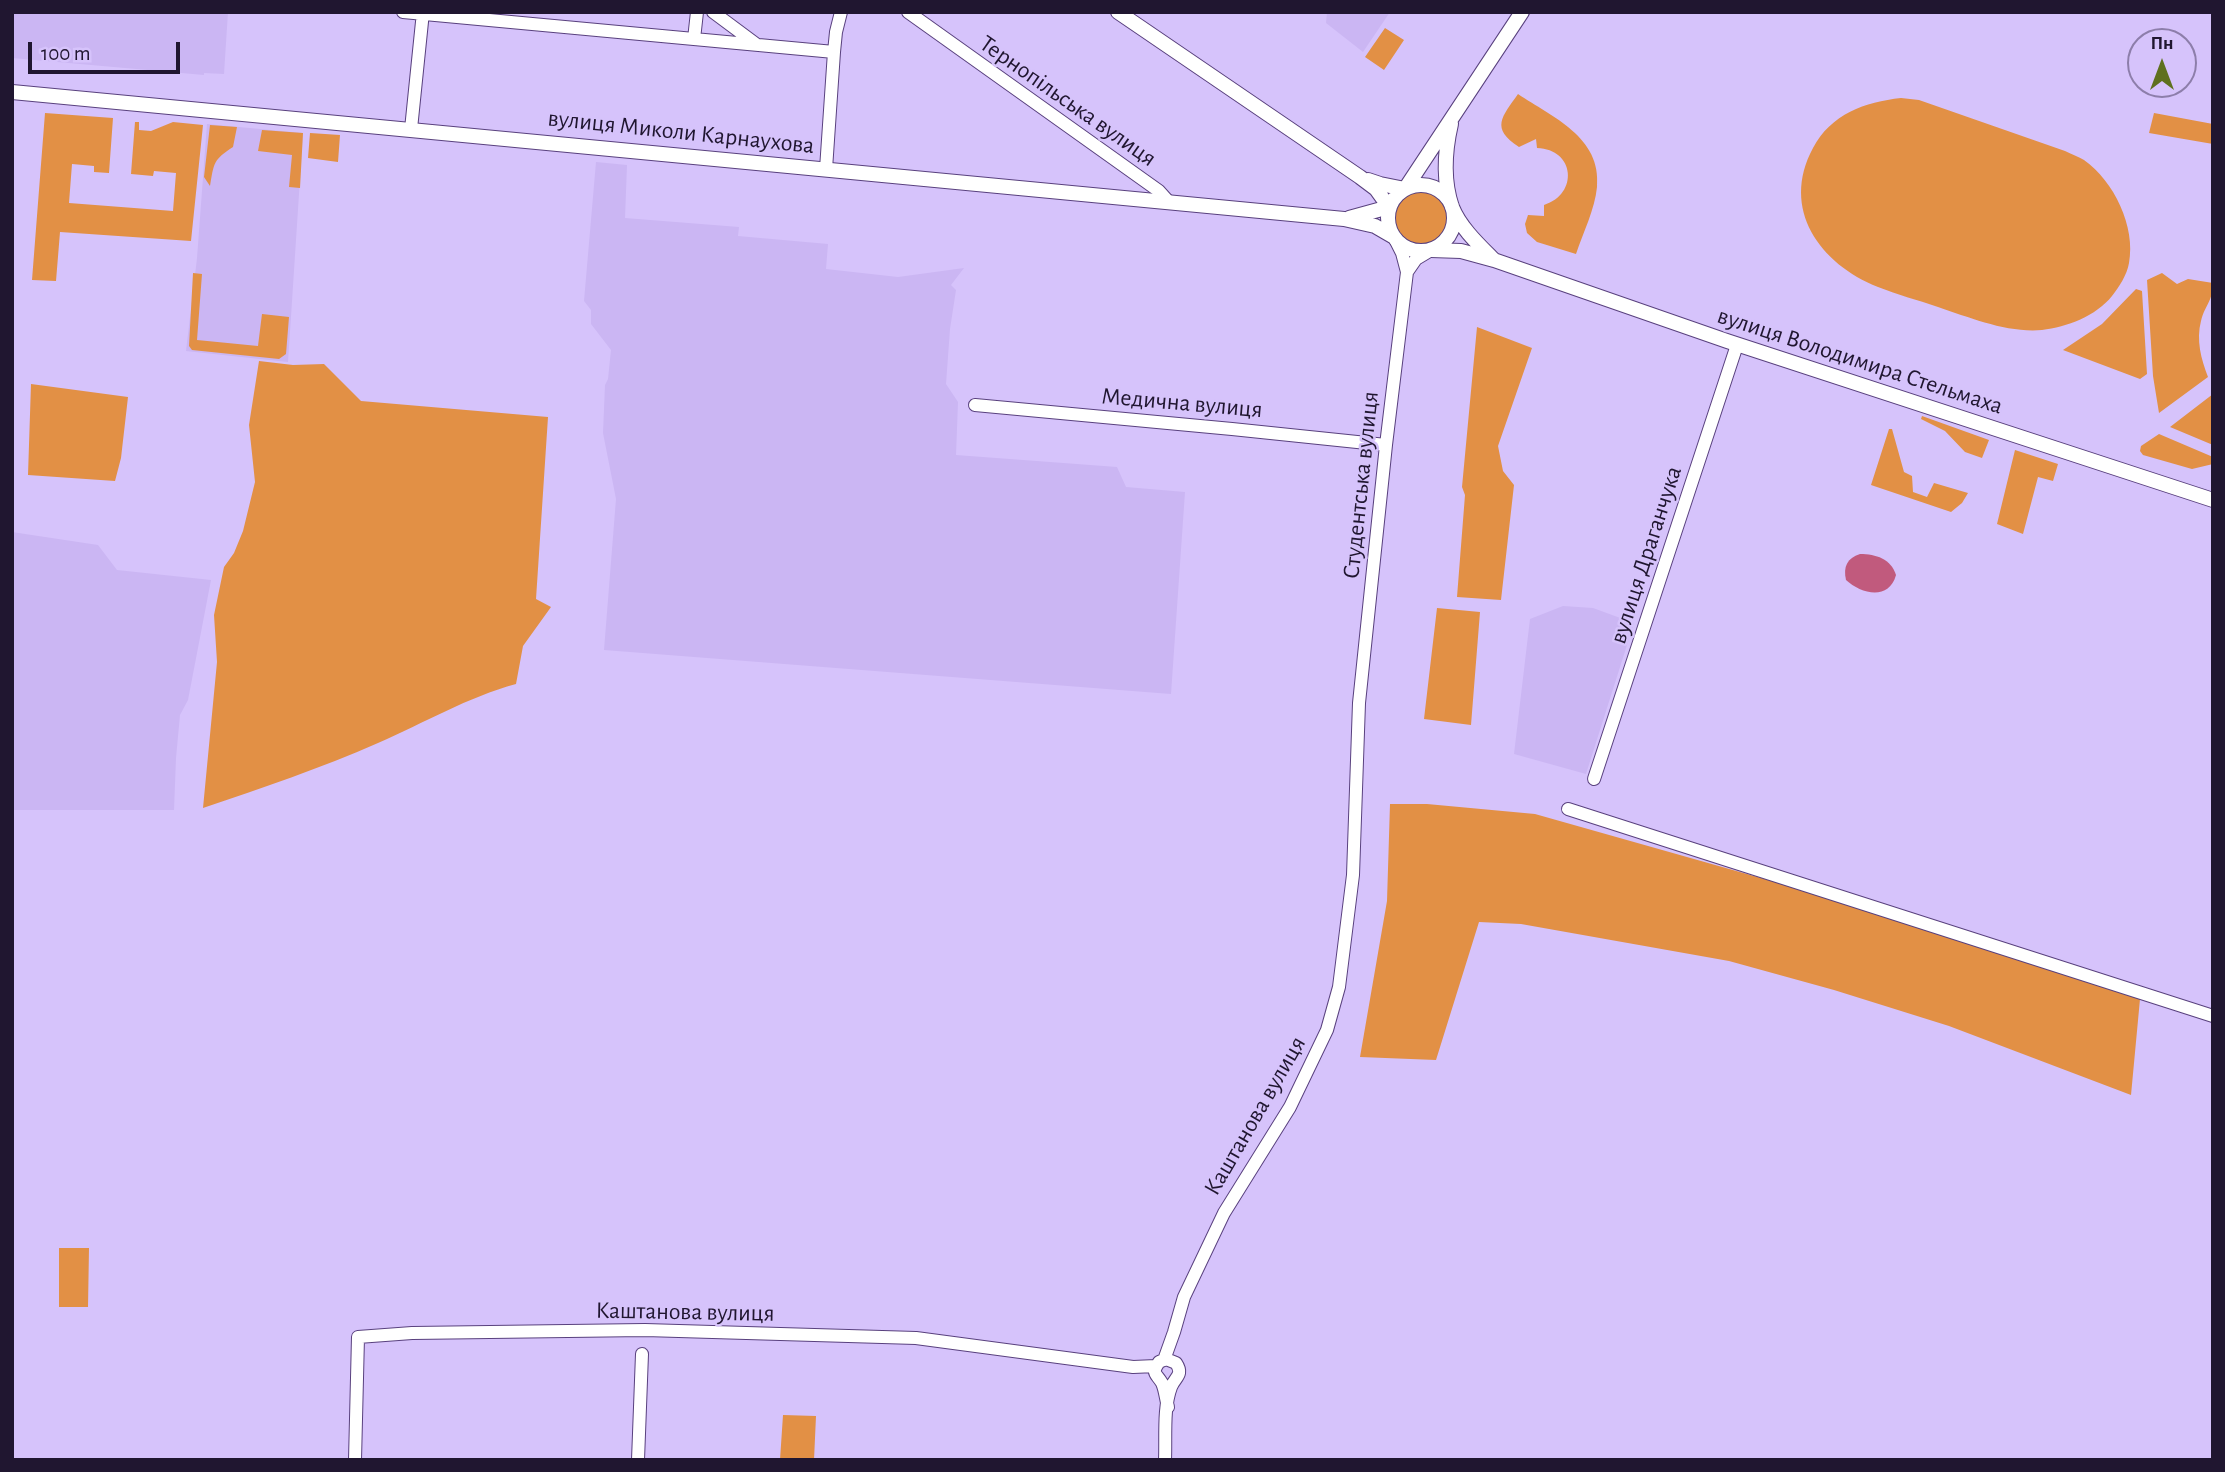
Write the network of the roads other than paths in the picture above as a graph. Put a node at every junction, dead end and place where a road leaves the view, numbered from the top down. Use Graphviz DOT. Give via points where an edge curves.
graph roads {
  1 [pos="403,12"];
  2 [pos="697,12"];
  3 [pos="713,12"];
  4 [pos="841,12"];
  5 [pos="908,12"];
  6 [pos="1118,12"];
  7 [pos="1522,12"];
  8 [pos="423,13"];
  9 [pos="694,39"];
  10 [pos="757,45"];
  11 [pos="834,52"];
  12 [pos="12,92"];
  13 [pos="1453,116"];
  14 [pos="411,129"];
  15 [pos="826,170"];
  16 [pos="1360,177"];
  17 [pos="1405,189"];
  18 [pos="1168,201"];
  19 [pos="1389,207"];
  20 [pos="1452,207"];
  21 [pos="1344,219"];
  22 [pos="1394,237"];
  23 [pos="1431,250"];
  24 [pos="1494,260"];
  25 [pos="1407,272"];
  26 [pos="1737,345"];
  27 [pos="975,405"];
  28 [pos="1386,445"];
  29 [pos="2213,500"];
  30 [pos="1359,703"];
  31 [pos="1594,779"];
  32 [pos="1568,809"];
  33 [pos="2213,1016"];
  34 [pos="642,1354"];
  35 [pos="1164,1371"];
  36 [pos="355,1460"];
  37 [pos="638,1460"];
  38 [pos="1165,1460"];
  1 -- 8 [label="street"];
  2 -- 9 [label="street"];
  3 -- 10 [label="street"];
  4 -- 11 [label="street"];
  5 -- 18 [label="street, Тернопільська вулиця"];
  6 -- 16 [label="main road"];
  7 -- 13 [label="main road"];
  8 -- 9 [label="street"];
  8 -- 14 [label="street"];
  9 -- 10 [label="street"];
  10 -- 11 [label="street"];
  11 -- 15 [label="street"];
  12 -- 14 [label="main road, вулиця Миколи Карнаухова"];
  13 -- 17 [label="main road"];
  13 -- 20 [label="main road" via="1446,170"];
  14 -- 15 [label="main road, вулиця Миколи Карнаухова"];
  15 -- 18 [label="main road, вулиця Миколи Карнаухова"];
  16 -- 17 [label="main road"];
  16 -- 19 [label="main road"];
  17 -- 19 [label="main road"];
  17 -- 20 [label="main road" via="1433,187"];
  18 -- 21 [label="main road, вулиця Миколи Карнаухова"];
  19 -- 21 [label="main road, вулиця Миколи Карнаухова"];
  19 -- 22 [label="main road" via="1388,223"];
  20 -- 23 [label="main road" via="1448,237"];
  20 -- 24 [label="main road, вулиця Володимира Стельмаха" via="1471,237"];
  21 -- 22 [label="main road, вулиця Миколи Карнаухова" via="1375,226"];
  22 -- 23 [label="main road" via="1414,250"];
  22 -- 25 [label="street"];
  23 -- 24 [label="main road, вулиця Володимира Стельмаха" via="1461,251"];
  23 -- 25 [label="street" via="1416,259"];
  24 -- 26 [label="main road, вулиця Володимира Стельмаха"];
  25 -- 28 [label="street, Студентська вулиця"];
  26 -- 29 [label="main road, вулиця Володимира Стельмаха"];
  26 -- 31 [label="street, вулиця Драганчука"];
  27 -- 28 [label="street, Медична вулиця"];
  28 -- 30 [label="street, Студентська вулиця"];
  30 -- 35 [label="street, Каштанова вулиця" via="1353,875 1339,987 1327,1030 1290,1107 1224,1213 1184,1297"];
  32 -- 33 [label="street"];
  34 -- 37 [label="street"];
  35 -- 36 [label="street, Каштанова вулиця" via="916,1338 645,1330 358,1337"];
  35 -- 38 [label="street" via="1168,1407"];
}
